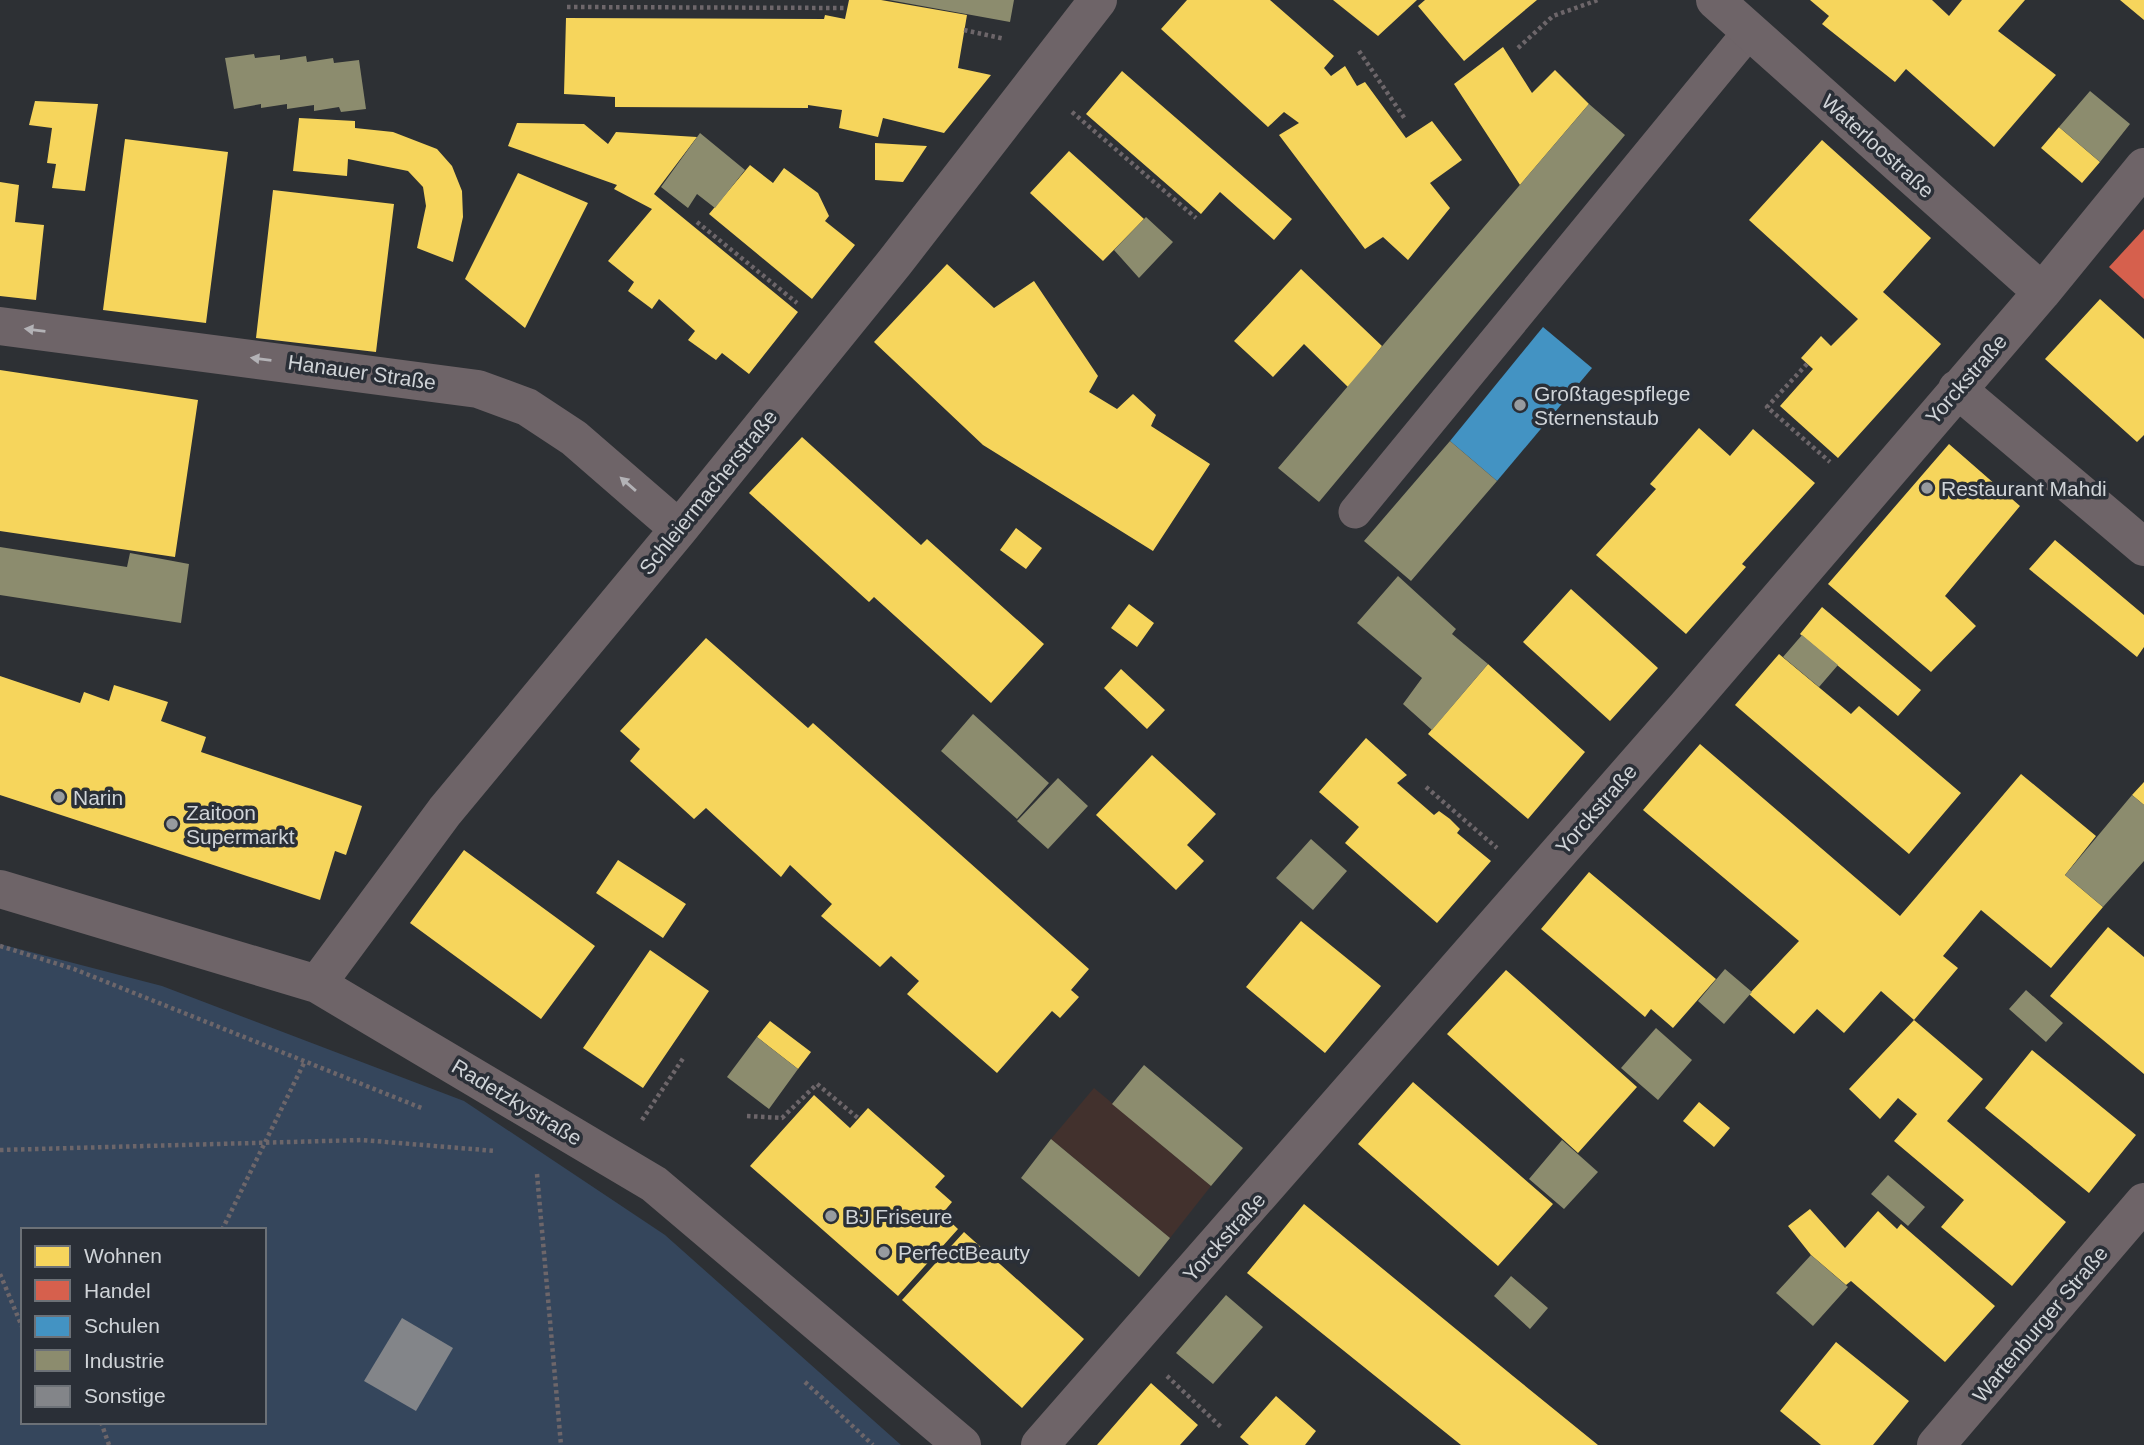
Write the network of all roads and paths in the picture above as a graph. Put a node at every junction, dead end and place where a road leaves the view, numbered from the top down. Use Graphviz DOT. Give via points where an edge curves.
graph roads {
  1 [pos="773,0"];
  2 [pos="1098,0"];
  3 [pos="1598,0"];
  4 [pos="1715,0"];
  5 [pos="567,7"];
  6 [pos="779,8"];
  7 [pos="847,8"];
  8 [pos="1749,32"];
  9 [pos="1518,48"];
  10 [pos="1359,51"];
  11 [pos="1034,80"];
  12 [pos="1405,119"];
  13 [pos="2144,167"];
  14 [pos="1196,218"];
  15 [pos="697,222"];
  16 [pos="2042,292"];
  17 [pos="0,326"];
  18 [pos="835,334"];
  19 [pos="1807,364"];
  20 [pos="1957,388"];
  21 [pos="1867,494"];
  22 [pos="1355,512"];
  23 [pos="679,529"];
  24 [pos="2144,547"];
  25 [pos="1426,786"];
  26 [pos="1535,881"];
  27 [pos="0,889"];
  28 [pos="0,946"];
  29 [pos="317,984"];
  30 [pos="684,1057"];
  31 [pos="305,1061"];
  32 [pos="433,1113"];
  33 [pos="747,1116"];
  34 [pos="858,1118"];
  35 [pos="265,1141"];
  36 [pos="0,1150"];
  37 [pos="509,1152"];
  38 [pos="615,1161"];
  39 [pos="537,1168"];
  40 [pos="2144,1202"];
  41 [pos="223,1228"];
  42 [pos="0,1274"];
  43 [pos="21,1324"];
  44 [pos="1131,1342"];
  45 [pos="802,1380"];
  46 [pos="102,1424"];
  47 [pos="1222,1428"];
  48 [pos="109,1445"];
  49 [pos="561,1445"];
  50 [pos="873,1445"];
  51 [pos="962,1445"];
  52 [pos="1040,1445"];
  53 [pos="1936,1445"];
  1 -- 6 [label="path"];
  2 -- 11 [label="street, Schleiermacherstraße"];
  3 -- 9 [label="path" via="1553,16"];
  4 -- 8 [label="street, Waterloostraße"];
  5 -- 6 [label="path"];
  6 -- 7 [label="path"];
  8 -- 16 [label="street, Waterloostraße"];
  8 -- 22 [label="lane"];
  10 -- 12 [label="path"];
  11 -- 14 [label="path"];
  11 -- 18 [label="street, Schleiermacherstraße"];
  13 -- 16 [label="street, Yorckstraße"];
  15 -- 18 [label="path"];
  16 -- 20 [label="street, Yorckstraße"];
  23 -- 17 [label="street, Hanauer Straße, one-way" via="574,438 527,407 478,388"];
  18 -- 23 [label="street, Schleiermacherstraße"];
  19 -- 21 [label="path" via="1767,407"];
  20 -- 21 [label="street, Yorckstraße"];
  20 -- 24 [label="street"];
  21 -- 26 [label="street, Yorckstraße"];
  23 -- 29 [label="street, Schleiermacherstraße" via="445,811"];
  25 -- 26 [label="path"];
  26 -- 44 [label="street, Yorckstraße"];
  27 -- 29 [label="street, Radetzkystraße"];
  28 -- 31 [label="path" via="74,969"];
  29 -- 38 [label="street, Radetzkystraße"];
  30 -- 38 [label="path"];
  31 -- 32 [label="path"];
  31 -- 35 [label="path"];
  33 -- 34 [label="path" via="782,1118 817,1084"];
  35 -- 36 [label="path"];
  35 -- 37 [label="path" via="362,1140"];
  35 -- 41 [label="path"];
  38 -- 51 [label="street, Radetzkystraße" via="681,1205"];
  39 -- 49 [label="path"];
  40 -- 53 [label="street, Wartenburger Straße"];
  42 -- 43 [label="path"];
  44 -- 47 [label="path"];
  44 -- 52 [label="street, Yorckstraße"];
  45 -- 50 [label="path"];
  46 -- 48 [label="path"];
}
